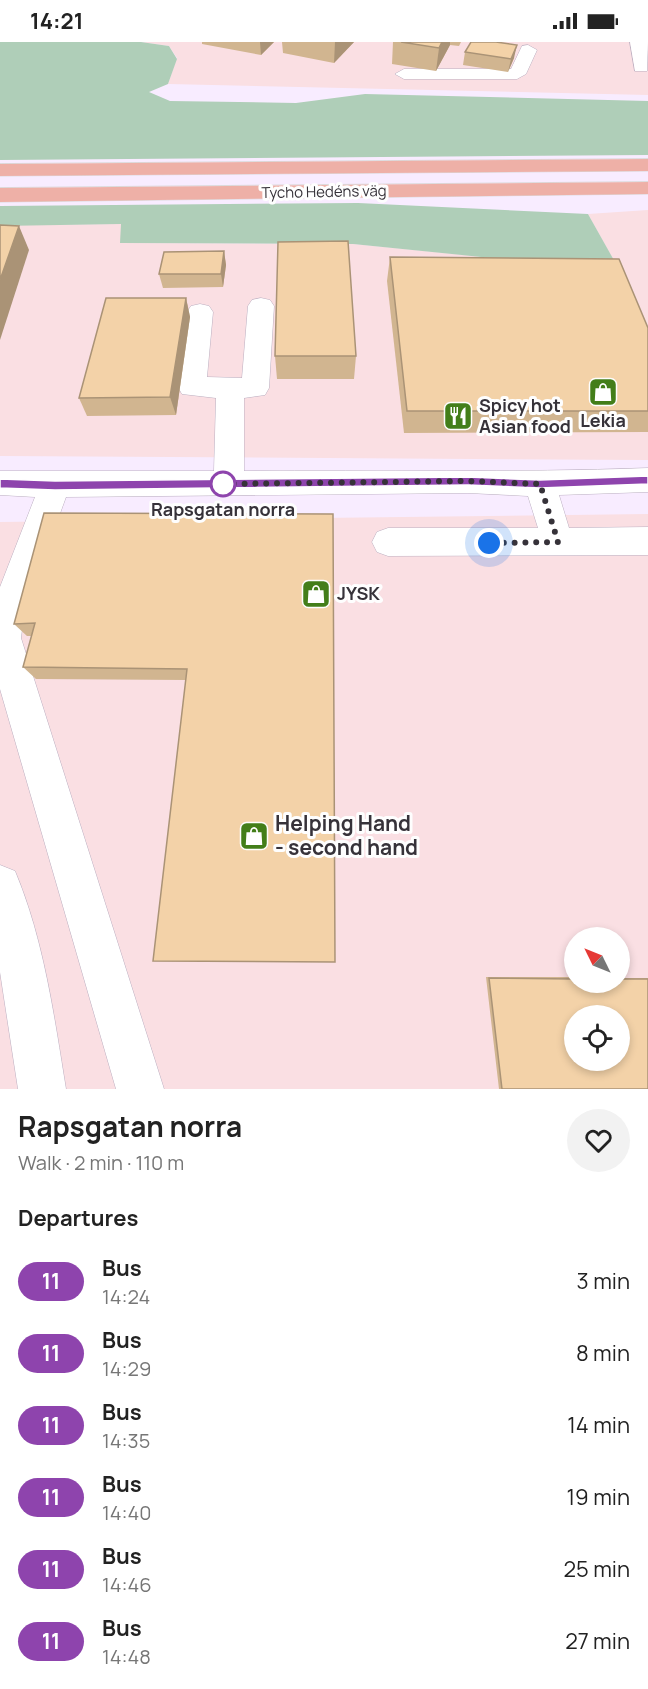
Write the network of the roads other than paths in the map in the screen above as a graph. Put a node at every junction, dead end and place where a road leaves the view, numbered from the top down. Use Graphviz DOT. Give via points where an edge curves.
graph roads {
  1 [pos="639,42"];
  2 [pos="530,46"];
  3 [pos="508,47"];
  4 [pos="641,67"];
  5 [pos="404,74"];
  6 [pos="648,165"];
  7 [pos="0,170"];
  8 [pos="648,188"];
  9 [pos="0,195"];
  10 [pos="261,306"];
  11 [pos="200,312"];
  12 [pos="230,388"];
  13 [pos="648,480"];
  14 [pos="0,483"];
  15 [pos="229,484"];
  16 [pos="540,484"];
  17 [pos="55,485"];
  18 [pos="648,541"];
  19 [pos="388,542"];
  20 [pos="558,542"];
  21 [pos="0,886"];
  22 [pos="12,984"];
  23 [pos="42,1089"];
  24 [pos="140,1089"];
  1 -- 4 [label="street"];
  2 -- 3 [label="street"];
  2 -- 5 [label="street" via="517,74"];
  6 -- 7 [label="main road, Tycho Hedéns väg"];
  8 -- 9 [label="main road, Tycho Hedéns väg"];
  10 -- 12 [label="street" via="255,388"];
  11 -- 12 [label="street" via="192,387"];
  12 -- 15 [label="street"];
  13 -- 16 [label="street"];
  14 -- 17 [label="street"];
  15 -- 16 [label="street" via="468,481"];
  15 -- 17 [label="street"];
  16 -- 20 [label="street"];
  17 -- 24 [label="street" via="7,613 3,638"];
  18 -- 20 [label="street"];
  19 -- 20 [label="street"];
  21 -- 22 [label="street"];
  22 -- 23 [label="street"];
}
